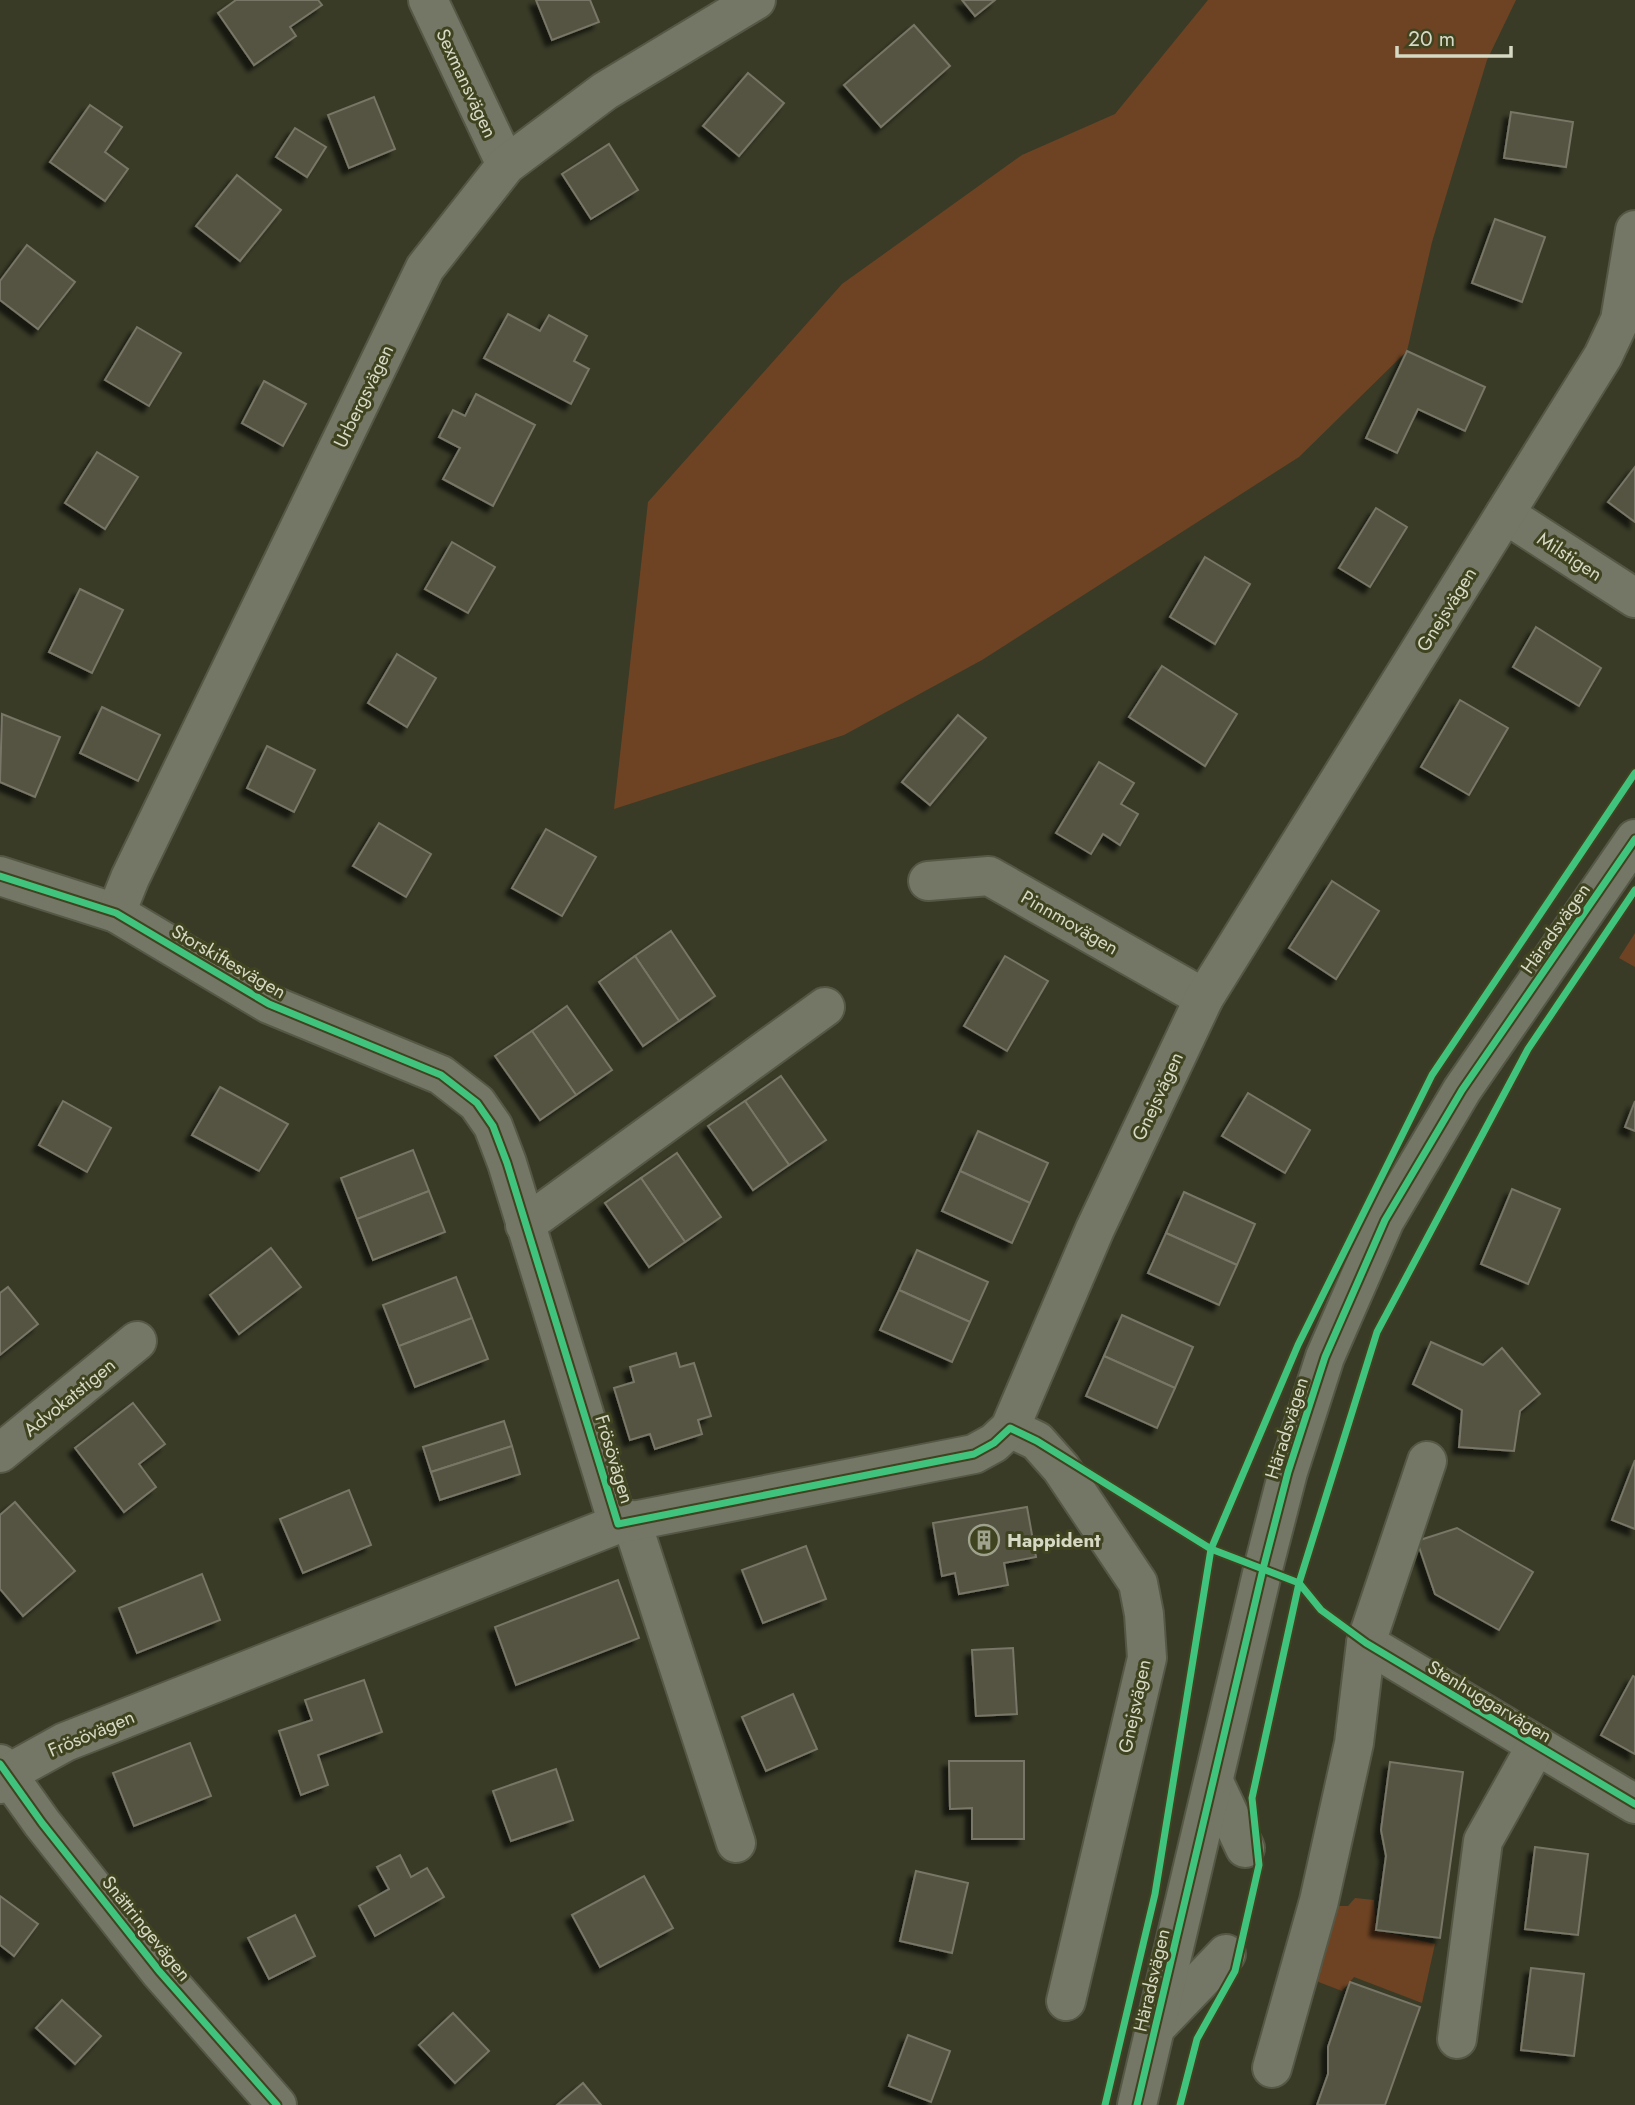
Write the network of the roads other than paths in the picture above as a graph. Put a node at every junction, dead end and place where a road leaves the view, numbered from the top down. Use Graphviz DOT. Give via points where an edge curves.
graph roads {
  1 [pos="428,0"];
  2 [pos="756,0"];
  3 [pos="506,165"];
  4 [pos="1635,230"];
  5 [pos="1505,514"];
  6 [pos="1635,598"];
  7 [pos="1635,839"];
  8 [pos="0,876"];
  9 [pos="929,881"];
  10 [pos="116,914"];
  11 [pos="1204,998"];
  12 [pos="825,1007"];
  13 [pos="441,1075"];
  14 [pos="525,1226"];
  15 [pos="137,1341"];
  16 [pos="1010,1428"];
  17 [pos="0,1453"];
  18 [pos="1427,1461"];
  19 [pos="625,1522"];
  20 [pos="1366,1643"];
  21 [pos="1536,1746"];
  22 [pos="3,1774"];
  23 [pos="1214,1782"];
  24 [pos="1635,1804"];
  25 [pos="736,1843"];
  26 [pos="1245,1848"];
  27 [pos="1226,1954"];
  28 [pos="1066,2001"];
  29 [pos="1156,2028"];
  30 [pos="1457,2039"];
  31 [pos="1272,2068"];
  32 [pos="1137,2103"];
  33 [pos="277,2105"];
  1 -- 3 [label="street, Sexmansvägen"];
  2 -- 3 [label="street, Urbergsvägen" via="605,90"];
  3 -- 10 [label="street, Urbergsvägen" via="425,268 135,866"];
  4 -- 5 [label="street, Gnejsvägen" via="1620,320 1591,376"];
  5 -- 6 [label="street, Milstigen"];
  5 -- 11 [label="street, Gnejsvägen"];
  7 -- 23 [label="street, Häradsvägen" via="1462,1090 1385,1220 1325,1357 1288,1472"];
  8 -- 10 [label="street, Storskiftesvägen"];
  9 -- 11 [label="street, Pinnmovägen" via="989,876"];
  10 -- 13 [label="street, Storskiftesvägen" via="269,1004"];
  11 -- 16 [label="street, Gnejsvägen" via="1095,1228"];
  12 -- 14 [label="street"];
  13 -- 14 [label="street, Frösövägen" via="477,1103 493,1126"];
  14 -- 19 [label="street, Frösövägen"];
  15 -- 17 [label="street, Advokatstigen"];
  16 -- 19 [label="street, Frösövägen" via="974,1454"];
  16 -- 28 [label="street, Gnejsvägen" via="1037,1441 1061,1468 1138,1583 1144,1614 1147,1658"];
  18 -- 20 [label="street"];
  19 -- 22 [label="street, Frösövägen" via="65,1742"];
  19 -- 25 [label="street"];
  20 -- 21 [label="street, Stenhuggarvägen"];
  20 -- 31 [label="street" via="1354,1743 1331,1848"];
  21 -- 24 [label="street, Stenhuggarvägen"];
  21 -- 30 [label="street" via="1483,1841"];
  22 -- 33 [label="street, Snättringevägen" via="160,1972"];
  23 -- 26 [label="street"];
  23 -- 29 [label="street, Häradsvägen"];
  27 -- 29 [label="street"];
  29 -- 32 [label="street, Häradsvägen"];
}
